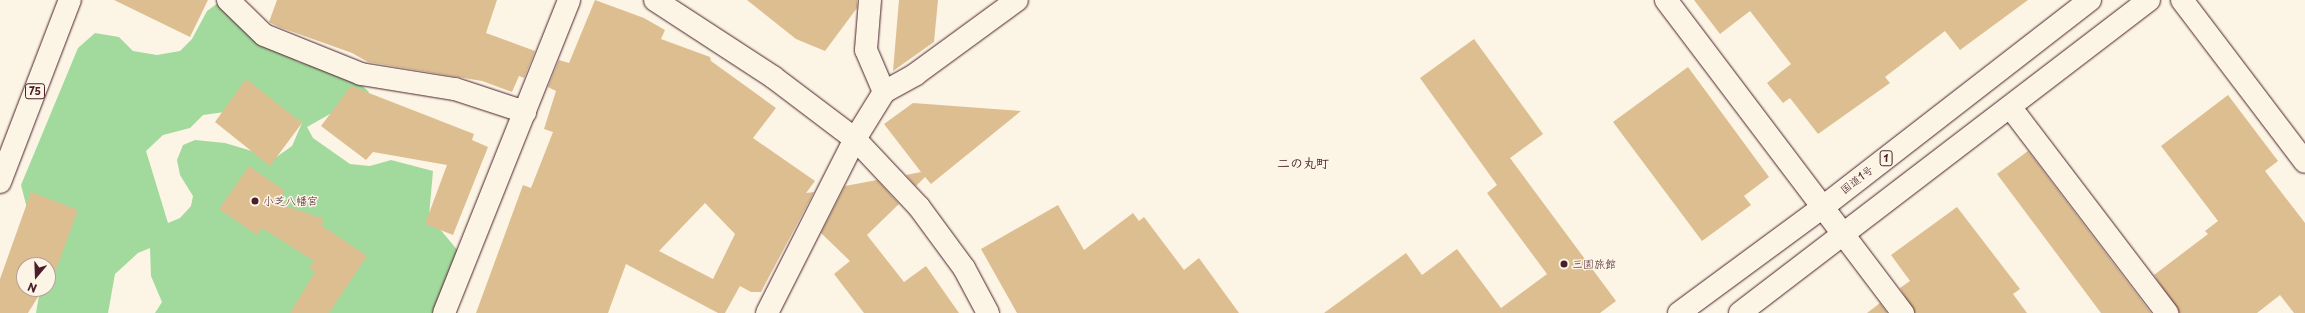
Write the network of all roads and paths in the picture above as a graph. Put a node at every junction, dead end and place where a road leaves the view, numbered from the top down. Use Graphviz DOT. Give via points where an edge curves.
graph roads {
  1 [pos="70,0"];
  2 [pos="228,0"];
  3 [pos="569,0"];
  4 [pos="655,0"];
  5 [pos="870,0"];
  6 [pos="1017,0"];
  7 [pos="1666,0"];
  8 [pos="2090,0"];
  9 [pos="2149,0"];
  10 [pos="2182,0"];
  11 [pos="884,92"];
  12 [pos="2011,108"];
  13 [pos="525,112"];
  14 [pos="855,139"];
  15 [pos="2305,162"];
  16 [pos="0,182"];
  17 [pos="1823,207"];
  18 [pos="1845,236"];
  19 [pos="444,313"];
  20 [pos="767,313"];
  21 [pos="988,313"];
  22 [pos="1680,313"];
  23 [pos="1740,313"];
  24 [pos="1903,313"];
  25 [pos="2167,313"];
  1 -- 16 [label="main road, 75"];
  2 -- 13 [label="main road" via="264,35 361,74 455,89"];
  3 -- 13 [label="main road"];
  4 -- 14 [label="main road" via="773,77"];
  5 -- 11 [label="main road" via="866,50"];
  6 -- 11 [label="main road" via="916,74"];
  7 -- 17 [label="main road"];
  8 -- 17 [label="main road, 国道1号 / 1"];
  9 -- 12 [label="main road"];
  10 -- 15 [label="main road"];
  11 -- 14 [label="main road"];
  12 -- 18 [label="main road"];
  12 -- 25 [label="main road"];
  13 -- 19 [label="main road"];
  14 -- 20 [label="main road"];
  14 -- 21 [label="main road" via="919,207 964,268"];
  17 -- 18 [label="main road"];
  17 -- 22 [label="main road, 国道1号 / 1"];
  18 -- 23 [label="main road"];
  18 -- 24 [label="main road"];
}
